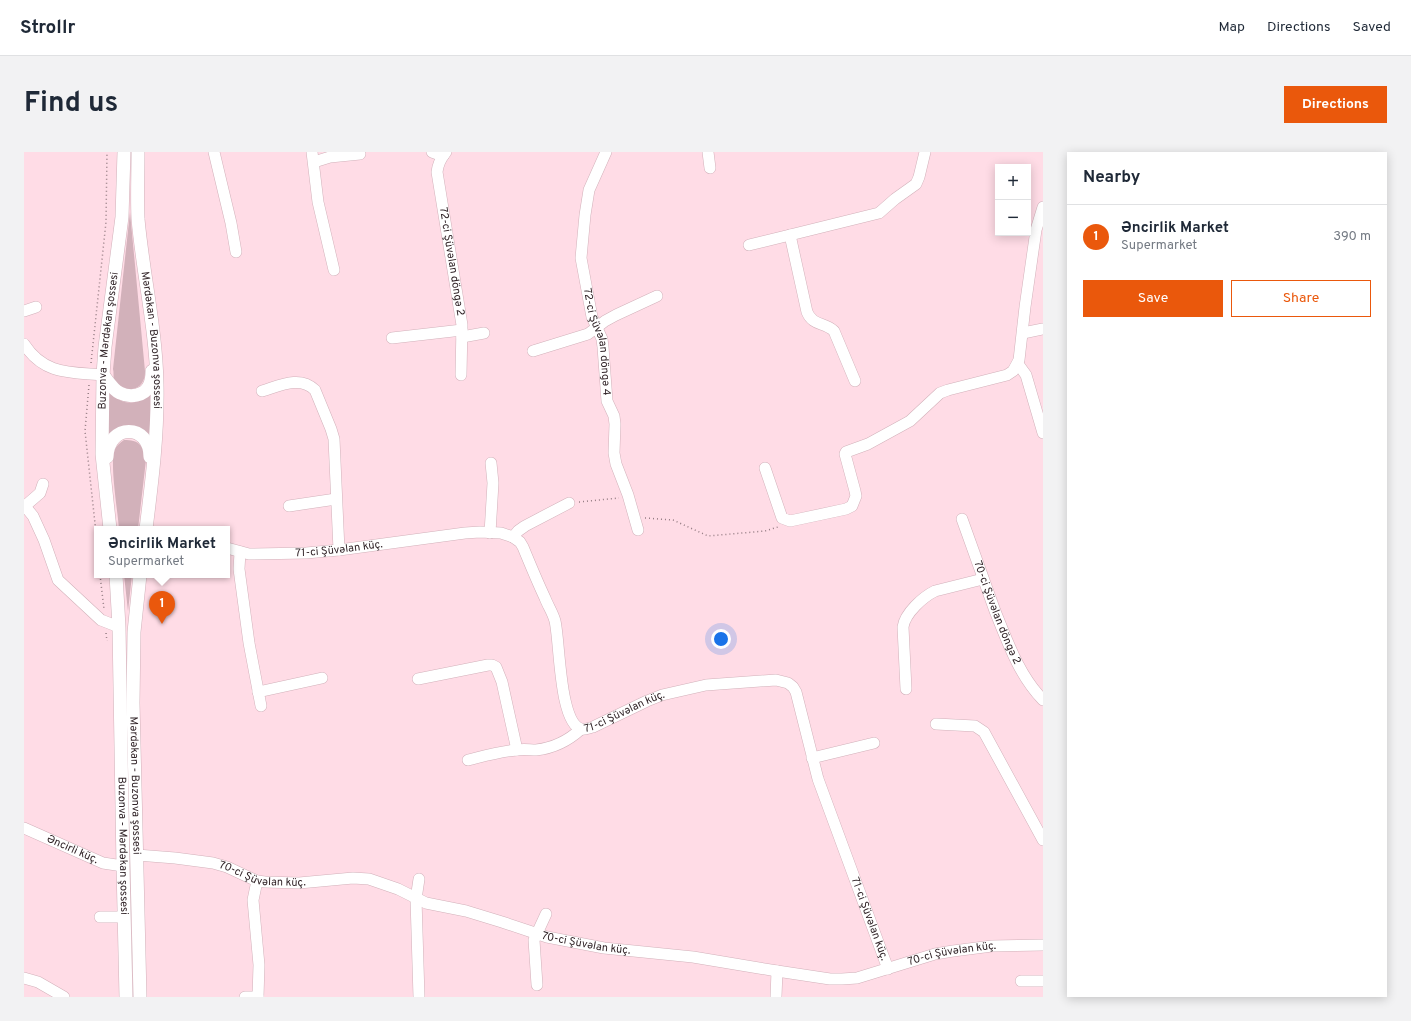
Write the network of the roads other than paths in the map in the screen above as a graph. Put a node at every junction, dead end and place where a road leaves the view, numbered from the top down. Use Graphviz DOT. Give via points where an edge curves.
graph roads {
  1 [pos="124,152"];
  2 [pos="138,152"];
  3 [pos="214,152"];
  4 [pos="432,152"];
  5 [pos="606,152"];
  6 [pos="708,152"];
  7 [pos="925,152"];
  8 [pos="360,154"];
  9 [pos="445,154"];
  10 [pos="313,157"];
  11 [pos="710,168"];
  12 [pos="1043,207"];
  13 [pos="790,235"];
  14 [pos="749,245"];
  15 [pos="236,252"];
  16 [pos="334,270"];
  17 [pos="656,296"];
  18 [pos="36,307"];
  19 [pos="24,310"];
  20 [pos="596,328"];
  21 [pos="1043,329"];
  22 [pos="462,333"];
  23 [pos="484,333"];
  24 [pos="1023,333"];
  25 [pos="392,338"];
  26 [pos="24,344"];
  27 [pos="155,349"];
  28 [pos="533,351"];
  29 [pos="1018,364"];
  30 [pos="103,375"];
  31 [pos="461,375"];
  32 [pos="855,381"];
  33 [pos="262,391"];
  34 [pos="1043,433"];
  35 [pos="491,464"];
  36 [pos="766,468"];
  37 [pos="43,484"];
  38 [pos="105,494"];
  39 [pos="150,497"];
  40 [pos="336,499"];
  41 [pos="569,503"];
  42 [pos="25,505"];
  43 [pos="289,506"];
  44 [pos="962,519"];
  45 [pos="110,526"];
  46 [pos="146,526"];
  47 [pos="638,530"];
  48 [pos="490,533"];
  49 [pos="514,537"];
  50 [pos="230,548"];
  51 [pos="339,550"];
  52 [pos="240,552"];
  53 [pos="116,578"];
  54 [pos="140,578"];
  55 [pos="983,579"];
  56 [pos="119,627"];
  57 [pos="322,678"];
  58 [pos="418,679"];
  59 [pos="906,689"];
  60 [pos="258,692"];
  61 [pos="1043,700"];
  62 [pos="261,706"];
  63 [pos="936,724"];
  64 [pos="581,729"];
  65 [pos="874,742"];
  66 [pos="517,750"];
  67 [pos="812,758"];
  68 [pos="468,760"];
  69 [pos="24,828"];
  70 [pos="1043,840"];
  71 [pos="137,855"];
  72 [pos="123,866"];
  73 [pos="419,879"];
  74 [pos="257,880"];
  75 [pos="416,899"];
  76 [pos="546,914"];
  77 [pos="100,917"];
  78 [pos="124,917"];
  79 [pos="536,934"];
  80 [pos="1043,945"];
  81 [pos="888,969"];
  82 [pos="777,971"];
  83 [pos="24,978"];
  84 [pos="1021,980"];
  85 [pos="1043,981"];
  86 [pos="536,985"];
  87 [pos="64,997"];
  88 [pos="126,997"];
  89 [pos="140,997"];
  90 [pos="245,997"];
  91 [pos="258,997"];
  92 [pos="419,997"];
  93 [pos="776,997"];
  1 -- 30 [label="main road, Buzonva - Mərdəkan şossesi" via="122,217"];
  2 -- 27 [label="main road, Mərdəkan - Buzonva şossesi" via="138,218"];
  3 -- 15 [label="street"];
  4 -- 9 [label="street"];
  5 -- 20 [label="street, 72-ci Şüvəlan döngə 4" via="590,190 582,247 583,273"];
  6 -- 11 [label="street"];
  7 -- 13 [label="street" via="916,184 879,213"];
  8 -- 10 [label="street"];
  9 -- 22 [label="street, 72-ci Şüvəlan döngə 2" via="437,172"];
  10 -- 16 [label="street" via="318,202"];
  12 -- 24 [label="street" via="1036,230"];
  13 -- 14 [label="street"];
  13 -- 32 [label="street" via="810,319 834,331"];
  17 -- 20 [label="street" via="616,314"];
  18 -- 19 [label="street"];
  20 -- 28 [label="street" via="588,334"];
  20 -- 47 [label="street, 72-ci Şüvəlan döngə 4" via="602,339 608,401 615,420 616,464"];
  21 -- 24 [label="street"];
  22 -- 23 [label="street"];
  22 -- 25 [label="street"];
  22 -- 31 [label="street, 72-ci Şüvəlan döngə 2"];
  24 -- 29 [label="street"];
  26 -- 30 [label="street" via="42,364 51,368"];
  27 -- 30 [label="main road" via="150,385 139,395 129,396 120,393"];
  27 -- 39 [label="main road, Mərdəkan - Buzonva şossesi" via="157,422"];
  29 -- 34 [label="street" via="1026,375"];
  29 -- 36 [label="street" via="1007,375 940,393 910,421 868,444 846,452 844,454 856,496 852,506 846,509 790,521 782,518"];
  30 -- 38 [label="main road, Buzonva - Mərdəkan şossesi" via="102,454"];
  33 -- 40 [label="street" via="292,382 315,390 334,439"];
  35 -- 48 [label="street" via="493,483"];
  37 -- 42 [label="street" via="40,493"];
  38 -- 39 [label="main road" via="107,450 110,441 117,434 135,432 147,441 150,451"];
  38 -- 45 [label="main road, Buzonva - Mərdəkan şossesi"];
  39 -- 46 [label="main road, Mərdəkan - Buzonva şossesi"];
  40 -- 43 [label="street"];
  40 -- 51 [label="street"];
  41 -- 49 [label="street" via="525,526"];
  42 -- 56 [label="street" via="44,540 58,580 101,620"];
  44 -- 55 [label="street, 70-ci Şüvəlan döngə 2"];
  48 -- 49 [label="street, 71-ci Şüvəlan küç."];
  48 -- 51 [label="street, 71-ci Şüvəlan küç." via="465,533"];
  49 -- 64 [label="street, 71-ci Şüvəlan küç." via="523,547 552,614 565,702 572,721"];
  50 -- 52 [label="street, 71-ci Şüvəlan küç."];
  51 -- 52 [label="street, 71-ci Şüvəlan küç." via="299,553"];
  52 -- 60 [label="street" via="239,569"];
  53 -- 56 [label="main road, Buzonva - Mərdəkan şossesi"];
  54 -- 71 [label="main road, Mərdəkan - Buzonva şossesi" via="134,632"];
  55 -- 59 [label="street" via="928,595 906,617 903,627"];
  55 -- 61 [label="street, 70-ci Şüvəlan döngə 2" via="1016,662"];
  56 -- 72 [label="main road, Buzonva - Mərdəkan şossesi"];
  57 -- 60 [label="street"];
  58 -- 66 [label="street" via="488,665 496,667 505,693"];
  60 -- 62 [label="street"];
  63 -- 70 [label="street" via="975,726 984,732"];
  64 -- 66 [label="street" via="562,743 535,750"];
  64 -- 67 [label="street, 71-ci Şüvəlan küç." via="593,727 647,701 684,689 776,680 788,683 796,692"];
  65 -- 67 [label="street"];
  66 -- 68 [label="street"];
  67 -- 81 [label="street, 71-ci Şüvəlan küç." via="826,803"];
  69 -- 72 [label="street, Əncirli küç." via="103,863"];
  71 -- 74 [label="street, 70-ci Şüvəlan küç." via="213,863"];
  71 -- 89 [label="main road, Mərdəkan - Buzonva şossesi"];
  72 -- 78 [label="main road, Buzonva - Mərdəkan şossesi"];
  73 -- 75 [label="street"];
  74 -- 75 [label="street, 70-ci Şüvəlan küç." via="276,884 362,878 375,880"];
  74 -- 91 [label="street" via="253,900 259,965"];
  75 -- 79 [label="street, 70-ci Şüvəlan küç." via="466,911"];
  75 -- 92 [label="street"];
  76 -- 79 [label="street"];
  77 -- 78 [label="street"];
  78 -- 88 [label="main road, Buzonva - Mərdəkan şossesi"];
  79 -- 82 [label="street, 70-ci Şüvəlan küç." via="604,948 693,957"];
  79 -- 86 [label="street"];
  80 -- 81 [label="street, 70-ci Şüvəlan küç." via="953,950"];
  81 -- 82 [label="street, 70-ci Şüvəlan küç." via="857,978 842,979"];
  82 -- 93 [label="street"];
  83 -- 87 [label="street" via="38,982"];
  84 -- 85 [label="street"];
  90 -- 91 [label="street"];
}
